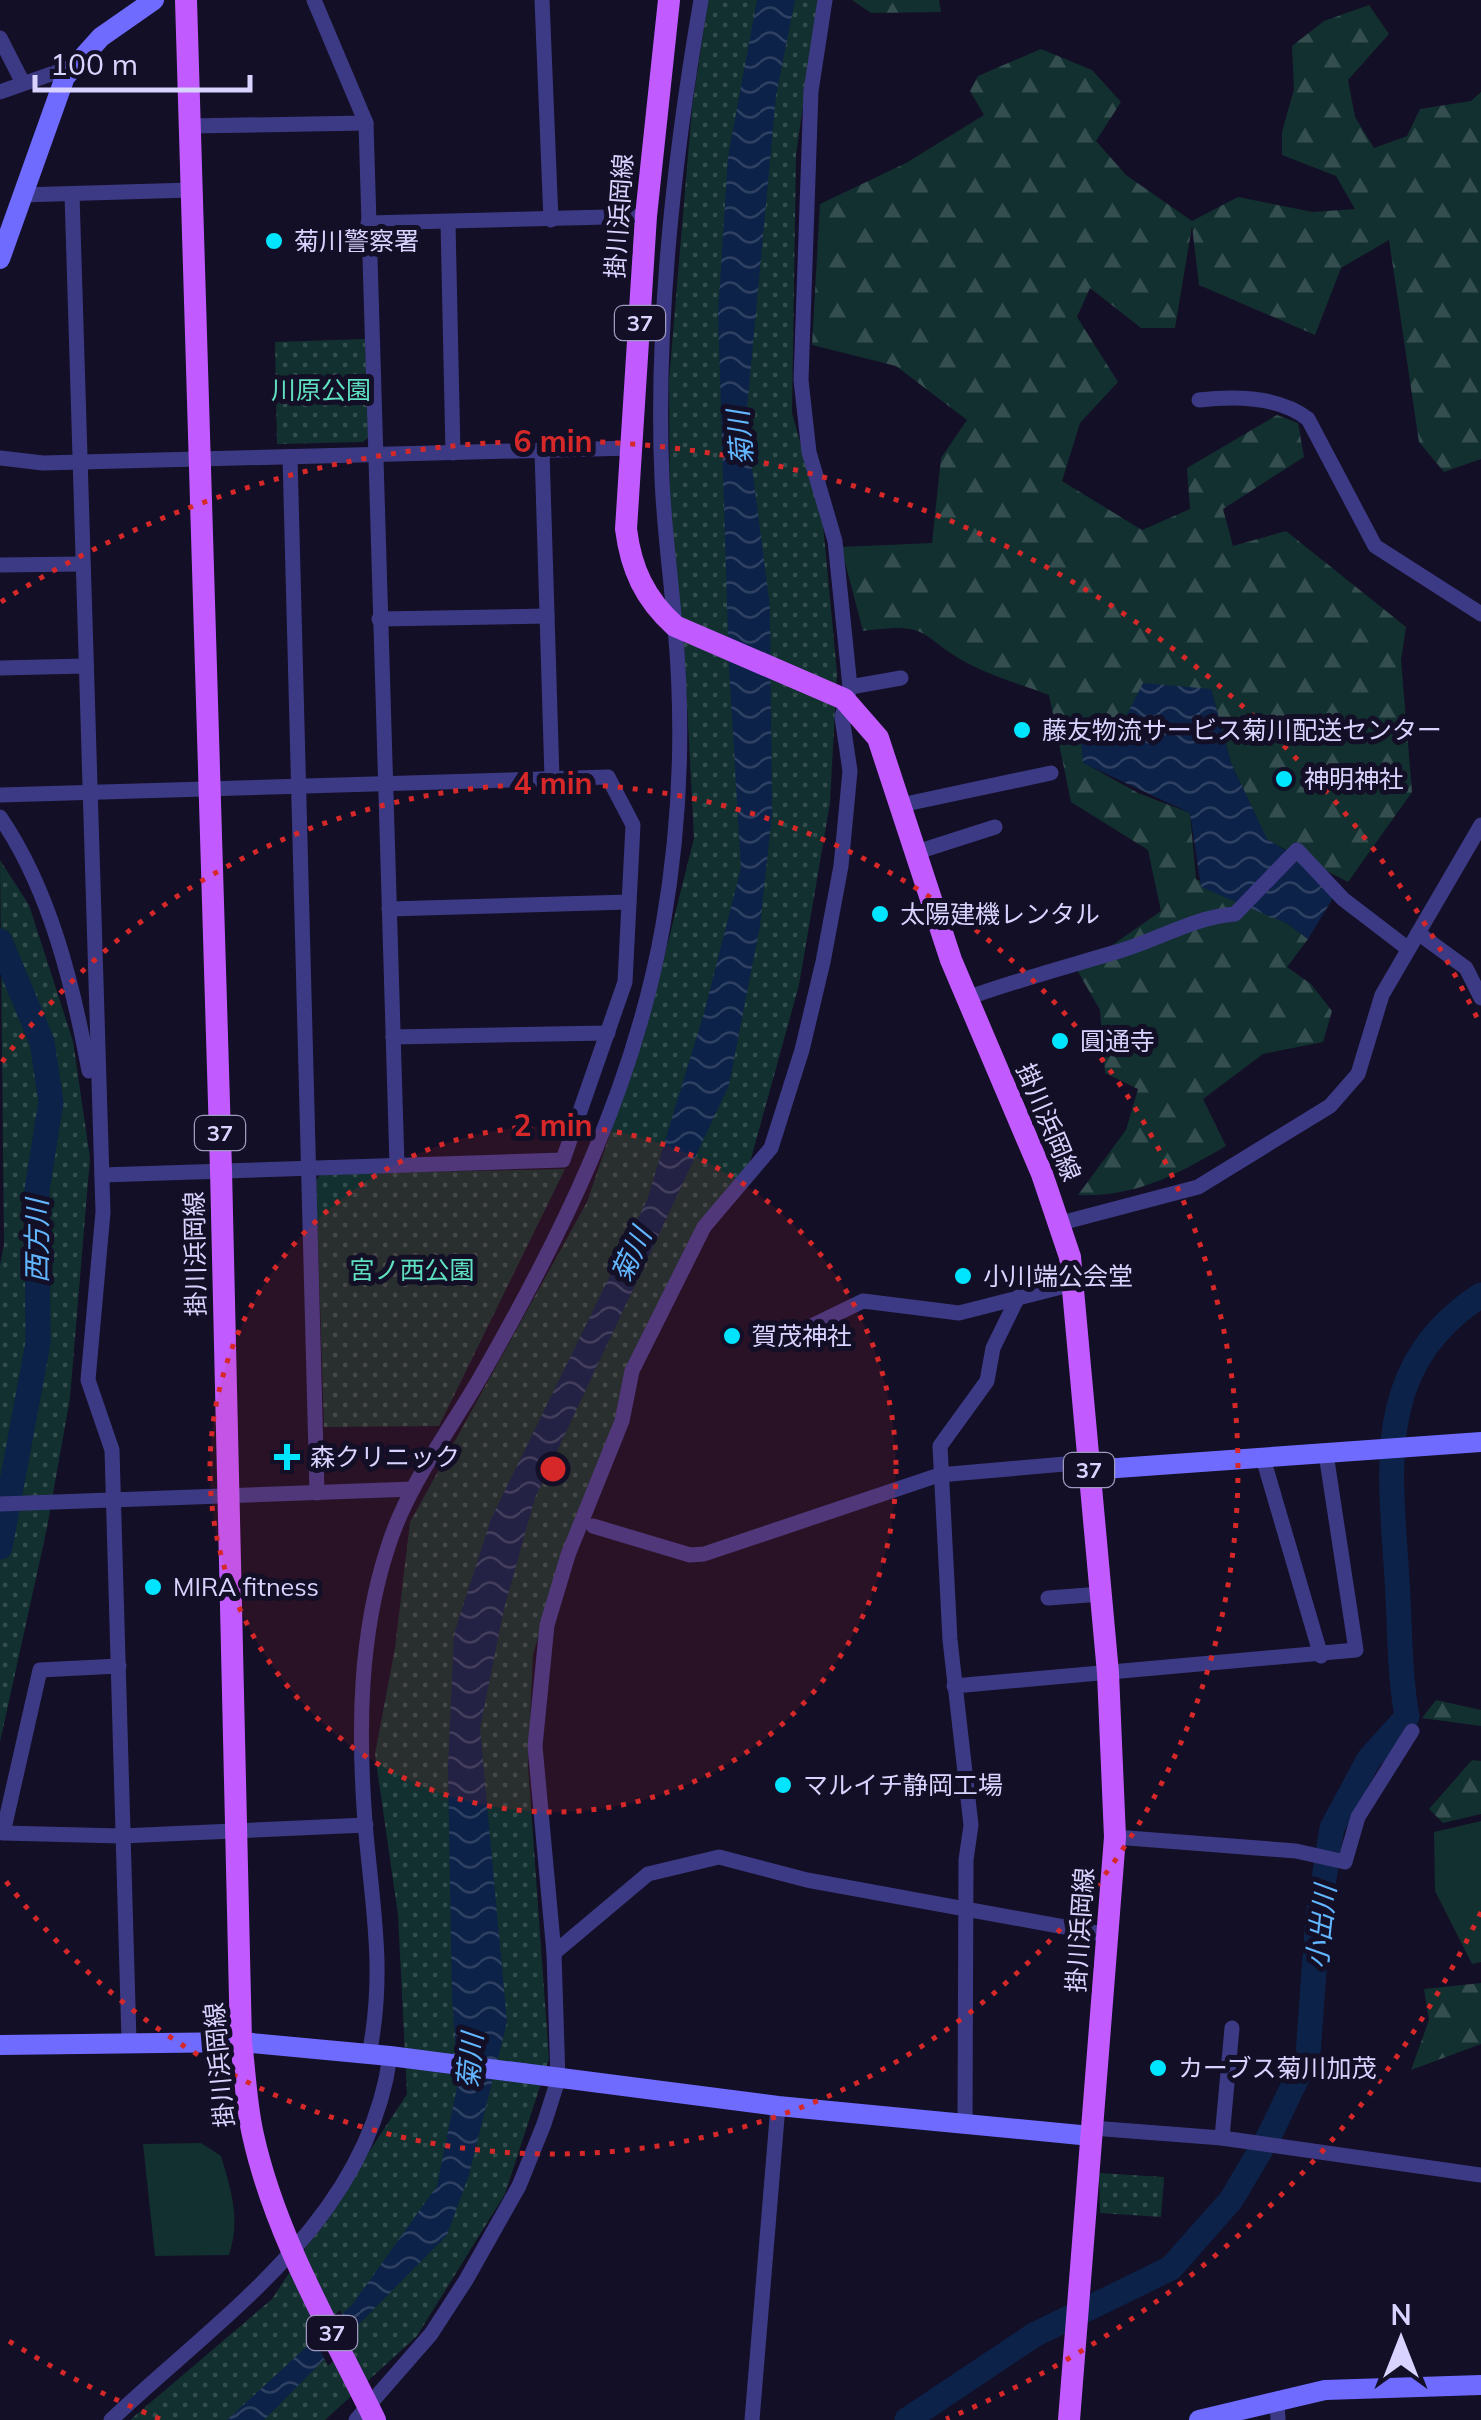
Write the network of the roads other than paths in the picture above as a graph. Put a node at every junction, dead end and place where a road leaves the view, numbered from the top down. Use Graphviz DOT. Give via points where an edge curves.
graph roads {
  1 [pos="154,0"];
  2 [pos="186,0"];
  3 [pos="314,0"];
  4 [pos="542,0"];
  5 [pos="669,0"];
  6 [pos="701,0"];
  7 [pos="825,0"];
  8 [pos="0,38"];
  9 [pos="71,67"];
  10 [pos="23,83"];
  11 [pos="0,92"];
  12 [pos="366,123"];
  13 [pos="190,126"];
  14 [pos="191,190"];
  15 [pos="72,194"];
  16 [pos="20,195"];
  17 [pos="646,216"];
  18 [pos="551,220"];
  19 [pos="448,223"];
  20 [pos="368,224"];
  21 [pos="0,259"];
  22 [pos="1199,400"];
  23 [pos="632,448"];
  24 [pos="542,451"];
  25 [pos="452,453"];
  26 [pos="374,455"];
  27 [pos="290,457"];
  28 [pos="0,458"];
  29 [pos="198,458"];
  30 [pos="81,462"];
  31 [pos="83,564"];
  32 [pos="0,565"];
  33 [pos="1481,614"];
  34 [pos="547,616"];
  35 [pos="379,619"];
  36 [pos="678,627"];
  37 [pos="86,666"];
  38 [pos="0,668"];
  39 [pos="901,678"];
  40 [pos="845,694"];
  41 [pos="1051,773"];
  42 [pos="552,778"];
  43 [pos="385,782"];
  44 [pos="298,783"];
  45 [pos="208,786"];
  46 [pos="90,789"];
  47 [pos="0,794"];
  48 [pos="901,805"];
  49 [pos="0,816"];
  50 [pos="1481,824"];
  51 [pos="995,828"];
  52 [pos="917,852"];
  53 [pos="629,902"];
  54 [pos="389,909"];
  55 [pos="1418,933"];
  56 [pos="1407,948"];
  57 [pos="967,998"];
  58 [pos="1481,998"];
  59 [pos="608,1034"];
  60 [pos="392,1038"];
  61 [pos="99,1120"];
  62 [pos="397,1165"];
  63 [pos="311,1169"];
  64 [pos="221,1170"];
  65 [pos="102,1174"];
  66 [pos="1061,1224"];
  67 [pos="1072,1284"];
  68 [pos="1018,1296"];
  69 [pos="795,1334"];
  70 [pos="1481,1442"];
  71 [pos="1326,1454"];
  72 [pos="1263,1458"];
  73 [pos="1089,1466"];
  74 [pos="939,1474"];
  75 [pos="413,1489"];
  76 [pos="317,1493"];
  77 [pos="227,1496"];
  78 [pos="113,1499"];
  79 [pos="0,1504"];
  80 [pos="594,1526"];
  81 [pos="1101,1594"];
  82 [pos="1048,1598"];
  83 [pos="1321,1656"];
  84 [pos="119,1666"];
  85 [pos="1108,1673"];
  86 [pos="954,1686"];
  87 [pos="1412,1731"];
  88 [pos="366,1825"];
  89 [pos="237,1827"];
  90 [pos="121,1836"];
  91 [pos="1114,1836"];
  92 [pos="964,1910"];
  93 [pos="1108,1935"];
  94 [pos="554,1953"];
  95 [pos="1232,2028"];
  96 [pos="129,2041"];
  97 [pos="242,2042"];
  98 [pos="0,2045"];
  99 [pos="387,2056"];
  100 [pos="555,2079"];
  101 [pos="778,2106"];
  102 [pos="964,2124"];
  103 [pos="1092,2132"];
  104 [pos="1222,2138"];
  105 [pos="1481,2175"];
  106 [pos="294,2254"];
  107 [pos="1481,2385"];
  108 [pos="1278,2409"];
  109 [pos="366,2416"];
  110 [pos="112,2420"];
  111 [pos="752,2420"];
  112 [pos="1070,2420"];
  113 [pos="1199,2420"];
  1 -- 9 [label="street" via="101,36"];
  2 -- 13 [label="main road, 掛川浜岡線 / 37"];
  3 -- 12 [label="street"];
  4 -- 18 [label="street"];
  5 -- 17 [label="main road, 掛川浜岡線 / 37"];
  6 -- 36 [label="street" via="664,342 662,475"];
  7 -- 40 [label="street" via="811,92 801,380 810,452 835,540"];
  8 -- 10 [label="street"];
  9 -- 10 [label="street"];
  9 -- 16 [label="street"];
  10 -- 11 [label="street"];
  12 -- 13 [label="street"];
  12 -- 20 [label="street"];
  13 -- 14 [label="main road, 掛川浜岡線 / 37"];
  14 -- 15 [label="street"];
  14 -- 29 [label="main road, 掛川浜岡線 / 37"];
  15 -- 16 [label="street"];
  15 -- 30 [label="street"];
  16 -- 21 [label="street"];
  17 -- 18 [label="street"];
  17 -- 23 [label="main road, 掛川浜岡線 / 37"];
  18 -- 19 [label="street"];
  19 -- 20 [label="street"];
  19 -- 25 [label="street"];
  20 -- 26 [label="street"];
  22 -- 33 [label="street" via="1236,396 1297,410 1374,546"];
  23 -- 24 [label="street"];
  23 -- 36 [label="main road, 掛川浜岡線 / 37" via="630,558 649,596"];
  24 -- 25 [label="street"];
  24 -- 34 [label="street"];
  25 -- 26 [label="street"];
  26 -- 27 [label="street"];
  26 -- 35 [label="street"];
  27 -- 29 [label="street"];
  27 -- 44 [label="street"];
  28 -- 30 [label="street"];
  29 -- 30 [label="street"];
  29 -- 45 [label="main road, 掛川浜岡線 / 37"];
  30 -- 31 [label="street"];
  31 -- 32 [label="street"];
  31 -- 37 [label="street"];
  34 -- 35 [label="street"];
  34 -- 42 [label="street"];
  35 -- 43 [label="street"];
  36 -- 40 [label="main road, 掛川浜岡線 / 37"];
  36 -- 75 [label="street" via="673,854 640,1030 567,1219"];
  37 -- 38 [label="street"];
  37 -- 46 [label="street"];
  39 -- 40 [label="street"];
  40 -- 48 [label="main road, 掛川浜岡線 / 37" via="878,738"];
  40 -- 94 [label="street" via="850,772 841,866 785,1110 771,1148 696,1240 632,1371 622,1421 547,1625 535,1746"];
  41 -- 48 [label="street"];
  42 -- 43 [label="street"];
  42 -- 53 [label="street" via="608,777 634,825"];
  43 -- 44 [label="street"];
  43 -- 54 [label="street"];
  44 -- 45 [label="street"];
  44 -- 63 [label="street"];
  45 -- 46 [label="street"];
  45 -- 64 [label="main road, 掛川浜岡線 / 37"];
  46 -- 47 [label="street"];
  46 -- 61 [label="street"];
  48 -- 52 [label="main road, 掛川浜岡線 / 37"];
  49 -- 61 [label="street" via="59,947"];
  50 -- 55 [label="street"];
  51 -- 52 [label="street"];
  52 -- 57 [label="main road, 掛川浜岡線 / 37"];
  53 -- 54 [label="street"];
  53 -- 59 [label="street" via="624,982"];
  54 -- 60 [label="street"];
  55 -- 56 [label="street"];
  55 -- 58 [label="street" via="1466,968"];
  56 -- 57 [label="street" via="1342,899 1297,850 1234,914"];
  56 -- 66 [label="street" via="1382,995 1358,1074 1330,1106 1198,1187"];
  57 -- 66 [label="main road, 掛川浜岡線 / 37"];
  59 -- 60 [label="street"];
  59 -- 62 [label="street" via="562,1160"];
  60 -- 62 [label="street"];
  61 -- 65 [label="street"];
  62 -- 63 [label="street"];
  63 -- 64 [label="street"];
  63 -- 76 [label="street"];
  64 -- 65 [label="street"];
  64 -- 77 [label="main road, 掛川浜岡線 / 37"];
  65 -- 78 [label="street" via="88,1380 112,1450"];
  66 -- 67 [label="main road, 掛川浜岡線 / 37"];
  67 -- 68 [label="street"];
  67 -- 73 [label="main road, 掛川浜岡線 / 37"];
  68 -- 69 [label="street" via="959,1313 864,1301"];
  68 -- 74 [label="street" via="993,1348 987,1381 940,1446"];
  70 -- 71 [label="street"];
  71 -- 72 [label="street"];
  71 -- 83 [label="street" via="1356,1650"];
  72 -- 73 [label="street"];
  72 -- 83 [label="street"];
  73 -- 74 [label="street"];
  73 -- 81 [label="main road, 掛川浜岡線 / 37"];
  74 -- 80 [label="street" via="704,1554"];
  74 -- 86 [label="street"];
  75 -- 76 [label="street"];
  75 -- 88 [label="street" via="389,1543 368,1637 360,1738"];
  76 -- 77 [label="street"];
  77 -- 78 [label="street"];
  77 -- 89 [label="main road, 掛川浜岡線 / 37"];
  78 -- 79 [label="street"];
  78 -- 84 [label="street"];
  81 -- 82 [label="street"];
  81 -- 85 [label="main road, 掛川浜岡線 / 37"];
  83 -- 85 [label="street"];
  84 -- 90 [label="street"];
  84 -- 90 [label="street" via="40,1670 3,1834"];
  85 -- 86 [label="street"];
  85 -- 91 [label="main road, 掛川浜岡線 / 37"];
  86 -- 92 [label="street" via="971,1825"];
  87 -- 91 [label="street" via="1358,1817 1345,1862"];
  88 -- 89 [label="street"];
  88 -- 99 [label="street"];
  89 -- 90 [label="street"];
  89 -- 97 [label="main road, 掛川浜岡線 / 37"];
  90 -- 96 [label="street"];
  91 -- 93 [label="main road, 掛川浜岡線 / 37"];
  92 -- 93 [label="street"];
  92 -- 94 [label="street" via="719,1857 648,1874"];
  92 -- 102 [label="street"];
  93 -- 103 [label="main road, 掛川浜岡線 / 37"];
  94 -- 100 [label="street"];
  95 -- 104 [label="street"];
  96 -- 97 [label="street"];
  96 -- 98 [label="street"];
  97 -- 99 [label="street"];
  97 -- 106 [label="main road, 掛川浜岡線 / 37" via="252,2133"];
  99 -- 100 [label="street"];
  99 -- 106 [label="street" via="386,2089 363,2153"];
  100 -- 101 [label="street"];
  100 -- 109 [label="street" via="519,2186 431,2334"];
  101 -- 102 [label="street"];
  101 -- 111 [label="street"];
  102 -- 103 [label="street"];
  103 -- 104 [label="street"];
  103 -- 112 [label="main road, 掛川浜岡線 / 37"];
  104 -- 105 [label="street"];
  106 -- 109 [label="main road, 掛川浜岡線 / 37"];
  106 -- 110 [label="street"];
  107 -- 108 [label="street" via="1325,2390"];
  108 -- 113 [label="street"];
}
